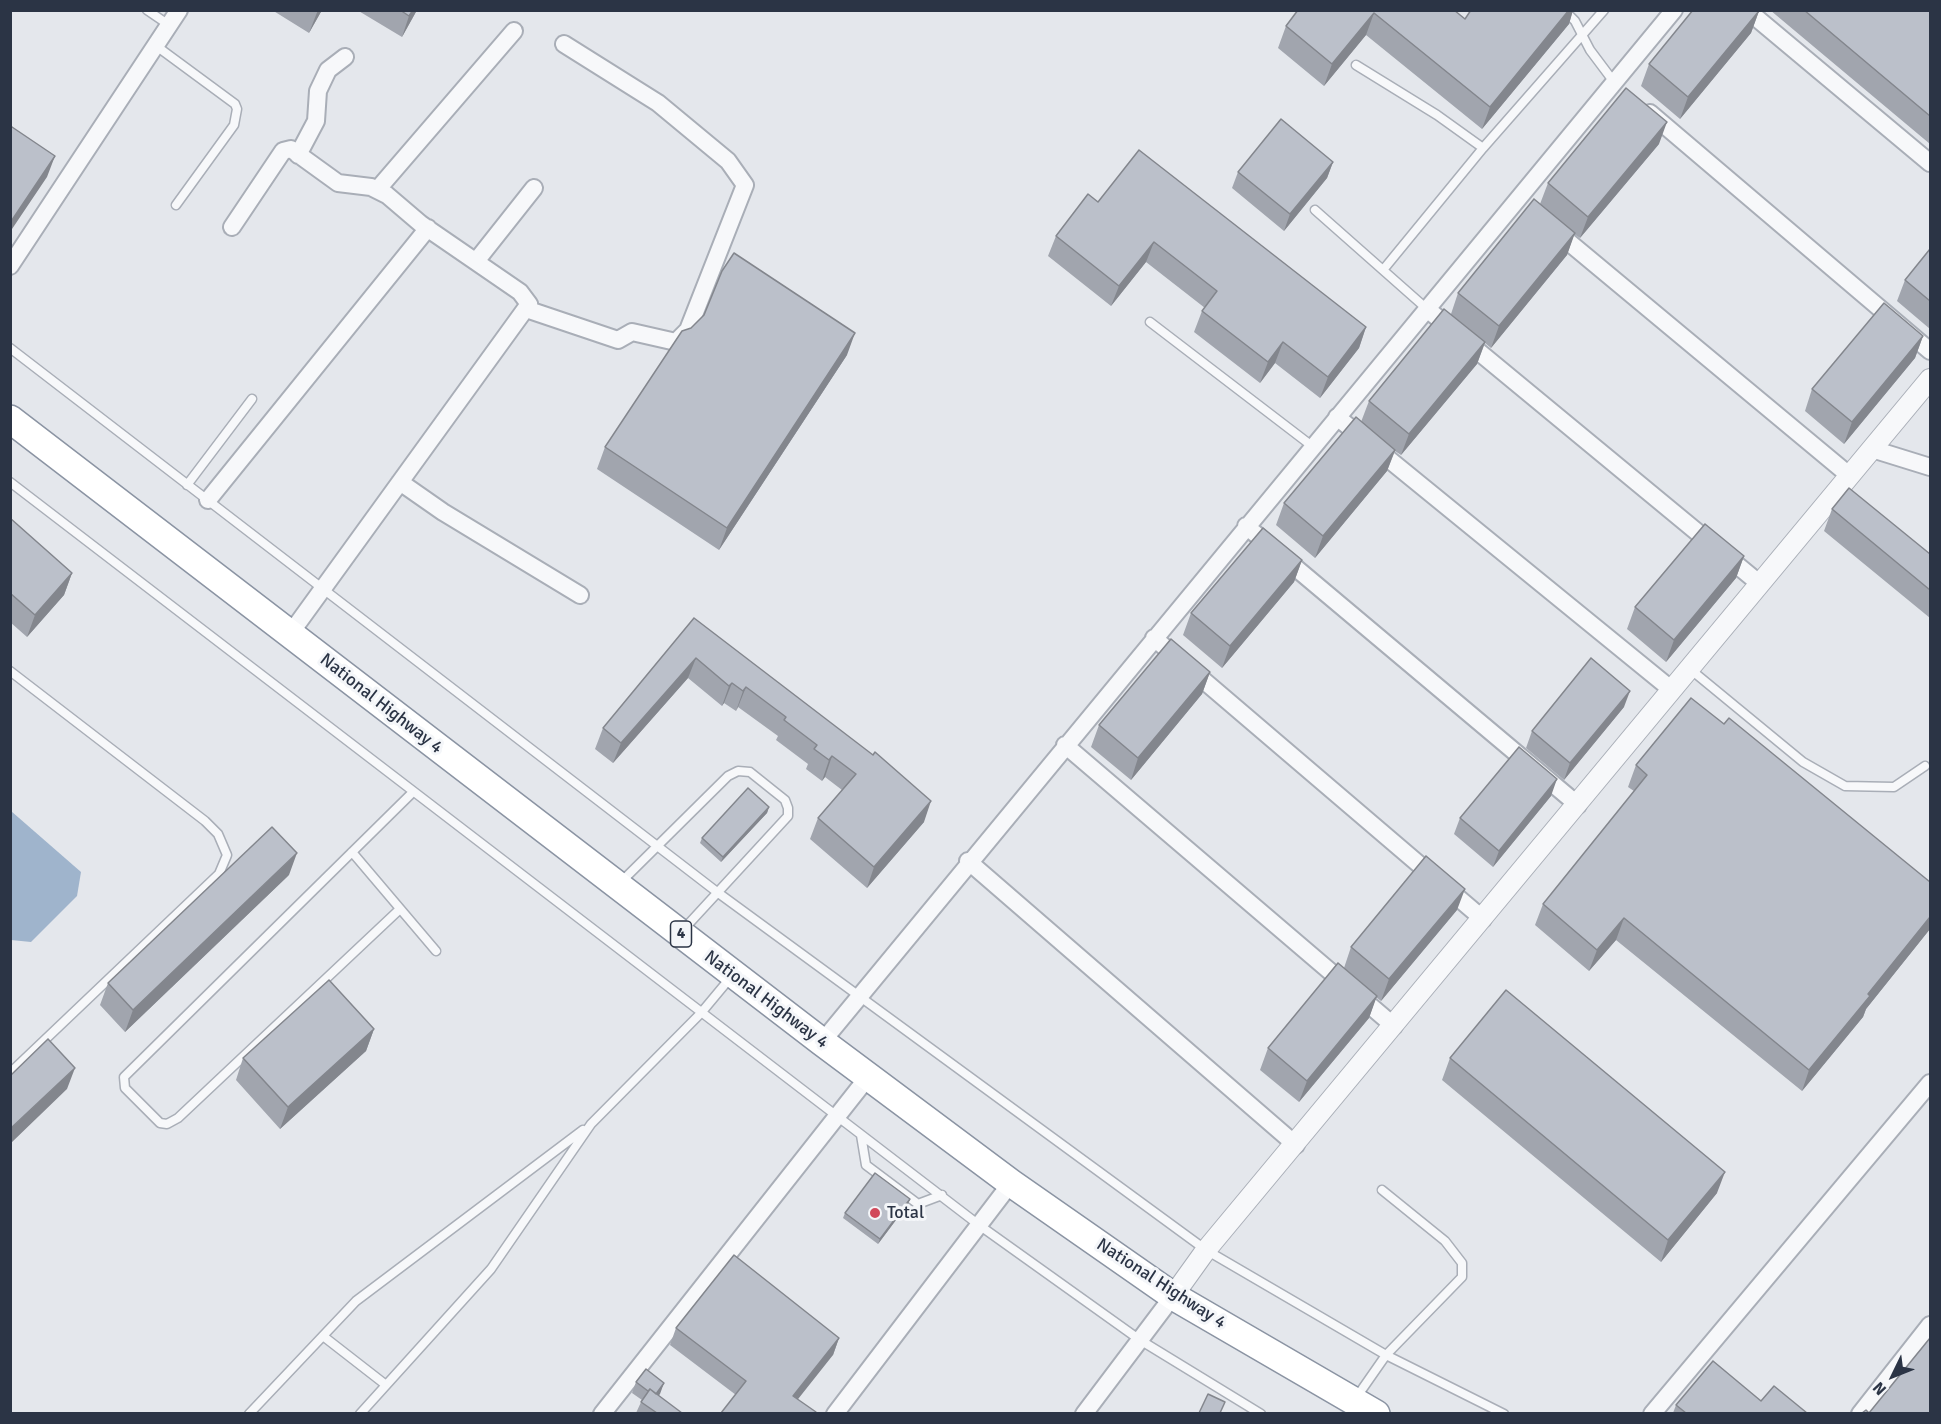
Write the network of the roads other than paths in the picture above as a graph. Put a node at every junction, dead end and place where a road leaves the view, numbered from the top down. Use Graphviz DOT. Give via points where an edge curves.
graph roads {
  1 [pos="147,10"];
  2 [pos="179,10"];
  3 [pos="1564,10"];
  4 [pos="1604,10"];
  5 [pos="1674,10"];
  6 [pos="1747,10"];
  7 [pos="169,25"];
  8 [pos="514,30"];
  9 [pos="1581,35"];
  10 [pos="564,44"];
  11 [pos="155,45"];
  12 [pos="345,57"];
  13 [pos="1356,65"];
  14 [pos="1619,86"];
  15 [pos="1641,105"];
  16 [pos="1483,148"];
  17 [pos="298,155"];
  18 [pos="1930,163"];
  19 [pos="534,188"];
  20 [pos="377,190"];
  21 [pos="176,205"];
  22 [pos="1315,210"];
  23 [pos="1544,222"];
  24 [pos="232,227"];
  25 [pos="428,228"];
  26 [pos="477,260"];
  27 [pos="10,266"];
  28 [pos="1383,270"];
  29 [pos="526,309"];
  30 [pos="1426,309"];
  31 [pos="1150,322"];
  32 [pos="10,348"];
  33 [pos="1930,351"];
  34 [pos="1930,379"];
  35 [pos="252,399"];
  36 [pos="1337,417"];
  37 [pos="10,419"];
  38 [pos="1312,446"];
  39 [pos="1872,449"];
  40 [pos="1930,467"];
  41 [pos="1850,476"];
  42 [pos="10,482"];
  43 [pos="400,482"];
  44 [pos="187,485"];
  45 [pos="208,500"];
  46 [pos="1246,526"];
  47 [pos="1760,584"];
  48 [pos="322,588"];
  49 [pos="580,596"];
  50 [pos="290,633"];
  51 [pos="1154,638"];
  52 [pos="1690,669"];
  53 [pos="10,671"];
  54 [pos="1672,690"];
  55 [pos="1065,745"];
  56 [pos="1925,766"];
  57 [pos="413,792"];
  58 [pos="1578,805"];
  59 [pos="657,844"];
  60 [pos="352,852"];
  61 [pos="969,861"];
  62 [pos="617,885"];
  63 [pos="717,891"];
  64 [pos="400,909"];
  65 [pos="1483,919"];
  66 [pos="680,933"];
  67 [pos="436,951"];
  68 [pos="733,974"];
  69 [pos="860,995"];
  70 [pos="701,1013"];
  71 [pos="1394,1026"];
  72 [pos="822,1042"];
  73 [pos="10,1073"];
  74 [pos="868,1077"];
  75 [pos="1930,1083"];
  76 [pos="836,1116"];
  77 [pos="591,1124"];
  78 [pos="861,1135"];
  79 [pos="1296,1145"];
  80 [pos="1011,1183"];
  81 [pos="1382,1190"];
  82 [pos="942,1195"];
  83 [pos="980,1225"];
  84 [pos="1206,1250"];
  85 [pos="1173,1296"];
  86 [pos="1930,1325"];
  87 [pos="323,1336"];
  88 [pos="1140,1340"];
  89 [pos="1386,1355"];
  90 [pos="386,1385"];
  91 [pos="1368,1410"];
  92 [pos="249,1413"];
  93 [pos="360,1413"];
  94 [pos="602,1413"];
  95 [pos="835,1413"];
  96 [pos="1084,1413"];
  97 [pos="1261,1413"];
  98 [pos="1504,1413"];
  99 [pos="1652,1413"];
  100 [pos="1860,1413"];
  1 -- 7 [label="lane"];
  2 -- 7 [label="street"];
  3 -- 9 [label="lane"];
  4 -- 9 [label="lane"];
  5 -- 14 [label="street"];
  6 -- 18 [label="street"];
  7 -- 11 [label="street"];
  8 -- 20 [label="street"];
  9 -- 14 [label="lane"];
  9 -- 16 [label="lane"];
  10 -- 29 [label="street" via="658,103 728,161 745,185 688,330 676,342 632,332 618,340"];
  11 -- 21 [label="lane" via="237,109 230,130"];
  11 -- 27 [label="street"];
  12 -- 17 [label="street" via="328,70 318,91 316,121"];
  13 -- 16 [label="lane"];
  14 -- 30 [label="street" via="1522,203"];
  15 -- 33 [label="street"];
  16 -- 28 [label="lane"];
  17 -- 20 [label="street" via="338,183"];
  17 -- 24 [label="street" via="291,149 283,152"];
  19 -- 26 [label="street"];
  20 -- 25 [label="street"];
  22 -- 28 [label="lane"];
  23 -- 41 [label="street"];
  25 -- 26 [label="street"];
  25 -- 45 [label="street"];
  26 -- 29 [label="street" via="527,299"];
  28 -- 30 [label="lane"];
  29 -- 43 [label="street"];
  30 -- 36 [label="street"];
  30 -- 47 [label="street"];
  31 -- 38 [label="lane"];
  32 -- 44 [label="lane"];
  34 -- 39 [label="street"];
  35 -- 44 [label="lane"];
  36 -- 38 [label="street"];
  36 -- 54 [label="street"];
  37 -- 50 [label="highway, National Highway 4 / 4"];
  38 -- 46 [label="street"];
  39 -- 40 [label="street"];
  39 -- 41 [label="street"];
  41 -- 47 [label="street"];
  42 -- 57 [label="lane"];
  43 -- 48 [label="street"];
  43 -- 49 [label="street"];
  44 -- 45 [label="lane"];
  45 -- 48 [label="lane"];
  46 -- 51 [label="street"];
  46 -- 58 [label="street"];
  47 -- 52 [label="street"];
  48 -- 50 [label="street"];
  48 -- 59 [label="lane"];
  50 -- 62 [label="highway, National Highway 4 / 4"];
  51 -- 55 [label="street"];
  51 -- 65 [label="street"];
  52 -- 54 [label="street"];
  52 -- 56 [label="lane" via="1803,762 1845,786 1894,787"];
  53 -- 73 [label="lane" via="205,821 218,834 227,855 219,874"];
  54 -- 58 [label="street"];
  55 -- 61 [label="street"];
  55 -- 71 [label="street"];
  57 -- 60 [label="lane"];
  57 -- 70 [label="lane"];
  58 -- 65 [label="street"];
  59 -- 62 [label="lane"];
  59 -- 63 [label="lane"];
  59 -- 63 [label="lane" via="728,776 738,771 750,772 785,800 788,816"];
  60 -- 64 [label="lane"];
  60 -- 64 [label="lane" via="124,1077 125,1088 160,1124 178,1118"];
  61 -- 69 [label="street"];
  61 -- 79 [label="street"];
  62 -- 66 [label="highway, National Highway 4 / 4"];
  63 -- 66 [label="lane"];
  63 -- 69 [label="lane"];
  64 -- 67 [label="lane"];
  65 -- 71 [label="street"];
  66 -- 68 [label="highway, National Highway 4 / 4"];
  68 -- 70 [label="lane"];
  68 -- 72 [label="highway, National Highway 4 / 4"];
  69 -- 72 [label="street"];
  69 -- 84 [label="lane"];
  70 -- 76 [label="lane"];
  70 -- 77 [label="lane"];
  71 -- 79 [label="street"];
  72 -- 74 [label="highway, National Highway 4 / 4"];
  74 -- 76 [label="street"];
  74 -- 80 [label="highway, National Highway 4 / 4"];
  75 -- 99 [label="street"];
  76 -- 78 [label="lane"];
  76 -- 94 [label="street"];
  77 -- 87 [label="lane" via="356,1300"];
  77 -- 90 [label="lane" via="491,1269"];
  78 -- 82 [label="lane"];
  78 -- 82 [label="lane" via="866,1165 918,1204"];
  79 -- 84 [label="street"];
  80 -- 83 [label="street"];
  80 -- 85 [label="highway, National Highway 4 / 4"];
  81 -- 89 [label="lane" via="1445,1241 1462,1263 1462,1277"];
  82 -- 83 [label="lane"];
  83 -- 88 [label="lane"];
  83 -- 95 [label="street"];
  84 -- 85 [label="street"];
  84 -- 89 [label="lane"];
  85 -- 88 [label="street"];
  85 -- 91 [label="highway, National Highway 4 / 4"];
  86 -- 100 [label="street"];
  87 -- 90 [label="lane"];
  87 -- 92 [label="lane"];
  88 -- 96 [label="street"];
  88 -- 97 [label="lane"];
  89 -- 91 [label="lane"];
  89 -- 98 [label="lane"];
  90 -- 93 [label="lane"];
}
